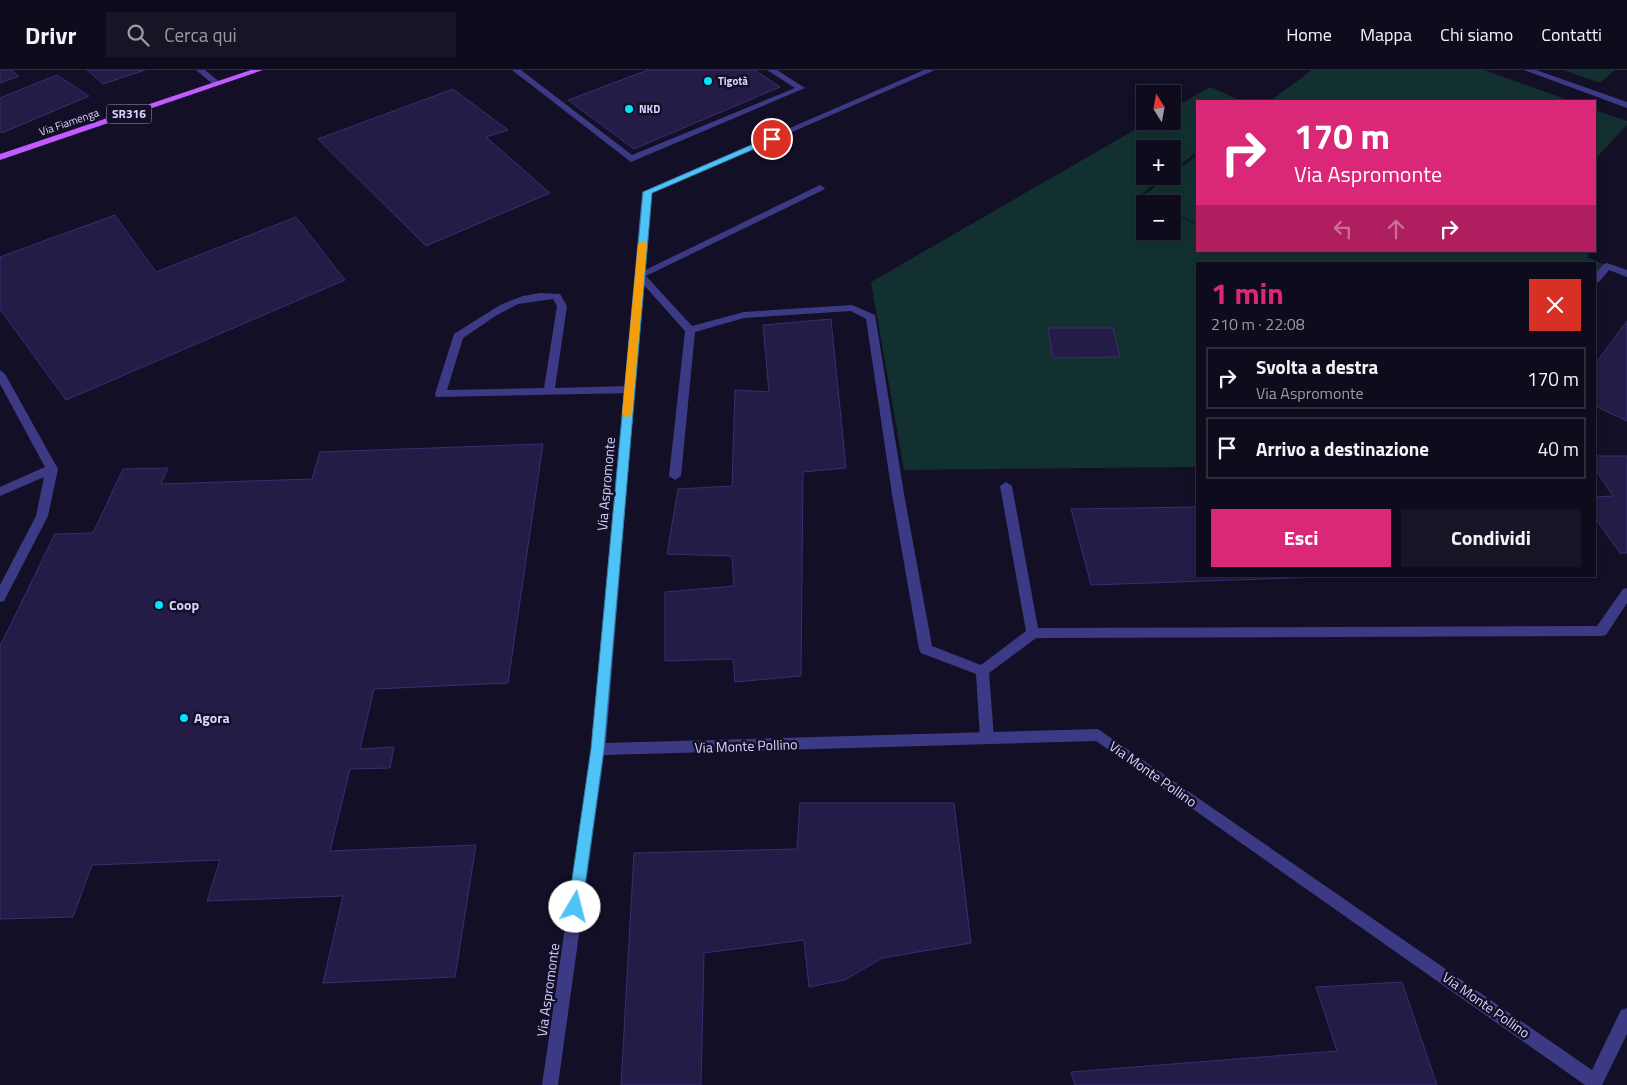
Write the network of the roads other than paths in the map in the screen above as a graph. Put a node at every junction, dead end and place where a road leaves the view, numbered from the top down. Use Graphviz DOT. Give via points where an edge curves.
graph roads {
  1 [pos="200,70"];
  2 [pos="259,70"];
  3 [pos="516,70"];
  4 [pos="772,70"];
  5 [pos="932,70"];
  6 [pos="1528,70"];
  7 [pos="218,84"];
  8 [pos="1627,105"];
  9 [pos="0,157"];
  10 [pos="820,188"];
  11 [pos="1627,274"];
  12 [pos="640,275"];
  13 [pos="1596,279"];
  14 [pos="690,330"];
  15 [pos="0,374"];
  16 [pos="630,390"];
  17 [pos="549,392"];
  18 [pos="52,469"];
  19 [pos="675,476"];
  20 [pos="1006,486"];
  21 [pos="0,492"];
  22 [pos="1627,593"];
  23 [pos="0,598"];
  24 [pos="1033,633"];
  25 [pos="982,671"];
  26 [pos="987,738"];
  27 [pos="598,749"];
  28 [pos="1627,1016"];
  29 [pos="1594,1083"];
  30 [pos="550,1085"];
  1 -- 7 [label="street"];
  2 -- 7 [label="main road, Via Fiamenga / SR316"];
  3 -- 4 [label="street" via="631,159 801,88"];
  5 -- 12 [label="street, Via Aspromonte" via="648,192"];
  6 -- 8 [label="street"];
  7 -- 9 [label="main road, Via Fiamenga / SR316"];
  10 -- 12 [label="street"];
  11 -- 13 [label="street" via="1607,266"];
  12 -- 14 [label="street"];
  12 -- 16 [label="street, Via Aspromonte"];
  14 -- 19 [label="street"];
  14 -- 25 [label="street" via="744,315 852,308 871,317 926,649"];
  15 -- 18 [label="street"];
  16 -- 17 [label="street"];
  16 -- 27 [label="street, Via Aspromonte"];
  17 -- 17 [label="street" via="500,393 440,394 458,336 511,302 536,296 556,296 562,306"];
  18 -- 21 [label="street"];
  18 -- 23 [label="street" via="42,516"];
  20 -- 24 [label="street"];
  22 -- 24 [label="street" via="1601,631"];
  24 -- 25 [label="street"];
  25 -- 26 [label="street"];
  26 -- 27 [label="street, Via Monte Pollino"];
  26 -- 29 [label="street, Via Monte Pollino" via="1098,735"];
  27 -- 30 [label="street, Via Aspromonte"];
  28 -- 29 [label="street"];
}
